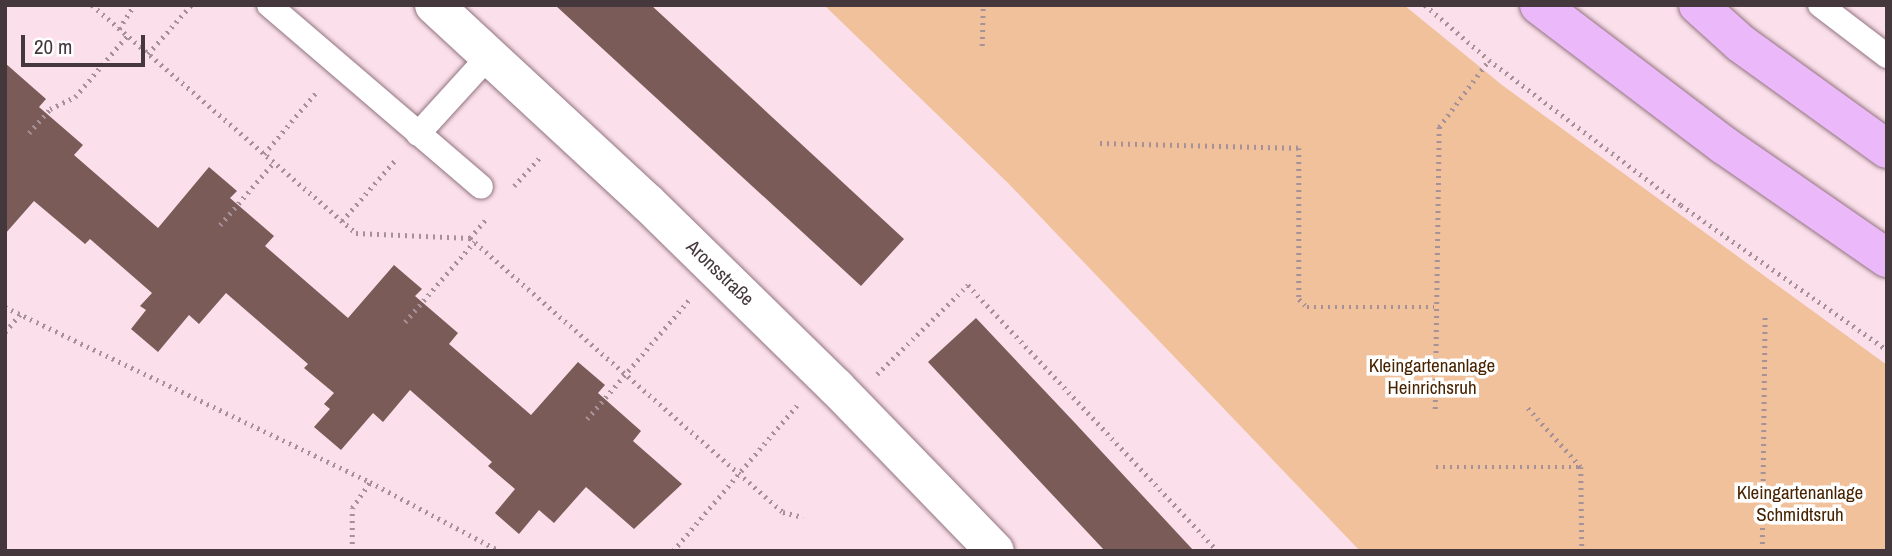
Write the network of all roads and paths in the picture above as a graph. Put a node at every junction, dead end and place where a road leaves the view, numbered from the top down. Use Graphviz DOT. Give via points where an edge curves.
graph roads {
  1 [pos="92,5"];
  2 [pos="134,5"];
  3 [pos="191,5"];
  4 [pos="269,5"];
  5 [pos="434,5"];
  6 [pos="984,5"];
  7 [pos="1425,5"];
  8 [pos="1539,5"];
  9 [pos="1698,5"];
  10 [pos="1820,5"];
  11 [pos="120,29"];
  12 [pos="127,36"];
  13 [pos="982,46"];
  14 [pos="148,54"];
  15 [pos="489,56"];
  16 [pos="1887,56"];
  17 [pos="1489,60"];
  18 [pos="339,66"];
  19 [pos="29,133"];
  20 [pos="418,134"];
  21 [pos="1100,144"];
  22 [pos="1887,149"];
  23 [pos="264,153"];
  24 [pos="274,162"];
  25 [pos="481,187"];
  26 [pos="488,216"];
  27 [pos="342,221"];
  28 [pos="220,225"];
  29 [pos="472,240"];
  30 [pos="1887,258"];
  31 [pos="690,298"];
  32 [pos="5,307"];
  33 [pos="1434,307"];
  34 [pos="1765,313"];
  35 [pos="20,314"];
  36 [pos="405,322"];
  37 [pos="5,332"];
  38 [pos="1887,350"];
  39 [pos="625,374"];
  40 [pos="824,375"];
  41 [pos="852,402"];
  42 [pos="1528,408"];
  43 [pos="1435,409"];
  44 [pos="587,419"];
  45 [pos="1436,467"];
  46 [pos="1581,467"];
  47 [pos="738,473"];
  48 [pos="370,482"];
  49 [pos="803,517"];
  50 [pos="352,551"];
  51 [pos="500,551"];
  52 [pos="673,551"];
  53 [pos="995,551"];
  54 [pos="1217,551"];
  55 [pos="1582,551"];
  56 [pos="1762,551"];
  1 -- 11 [label="path"];
  2 -- 11 [label="path"];
  3 -- 14 [label="path"];
  4 -- 18 [label="lane"];
  5 -- 15 [label="street, Aronsstraße"];
  6 -- 13 [label="path"];
  7 -- 17 [label="path"];
  8 -- 30 [label="highway" via="1725,146"];
  9 -- 22 [label="highway" via="1740,43"];
  10 -- 16 [label="lane"];
  11 -- 12 [label="path"];
  12 -- 14 [label="path"];
  12 -- 19 [label="path" via="75,97 50,109"];
  14 -- 23 [label="path"];
  15 -- 20 [label="lane"];
  15 -- 40 [label="street, Aronsstraße"];
  17 -- 33 [label="path" via="1439,127"];
  17 -- 38 [label="path" via="1681,205"];
  18 -- 20 [label="lane"];
  18 -- 23 [label="path"];
  20 -- 25 [label="lane"];
  20 -- 27 [label="path"];
  21 -- 33 [label="path" via="1299,148 1300,299 1307,307"];
  23 -- 24 [label="path"];
  24 -- 27 [label="path"];
  24 -- 28 [label="path"];
  26 -- 29 [label="path"];
  27 -- 29 [label="path" via="356,233"];
  29 -- 36 [label="path"];
  29 -- 39 [label="path"];
  31 -- 39 [label="path"];
  32 -- 35 [label="path"];
  33 -- 43 [label="path"];
  34 -- 56 [label="path"];
  35 -- 37 [label="path"];
  35 -- 48 [label="path"];
  39 -- 44 [label="path"];
  39 -- 47 [label="path"];
  40 -- 41 [label="street, Aronsstraße"];
  40 -- 47 [label="path"];
  41 -- 53 [label="street, Aronsstraße"];
  41 -- 54 [label="path" via="968,285"];
  42 -- 46 [label="path"];
  45 -- 46 [label="path"];
  46 -- 55 [label="path"];
  47 -- 49 [label="path" via="783,512"];
  47 -- 52 [label="path"];
  48 -- 50 [label="path" via="352,508"];
  48 -- 51 [label="path"];
}
